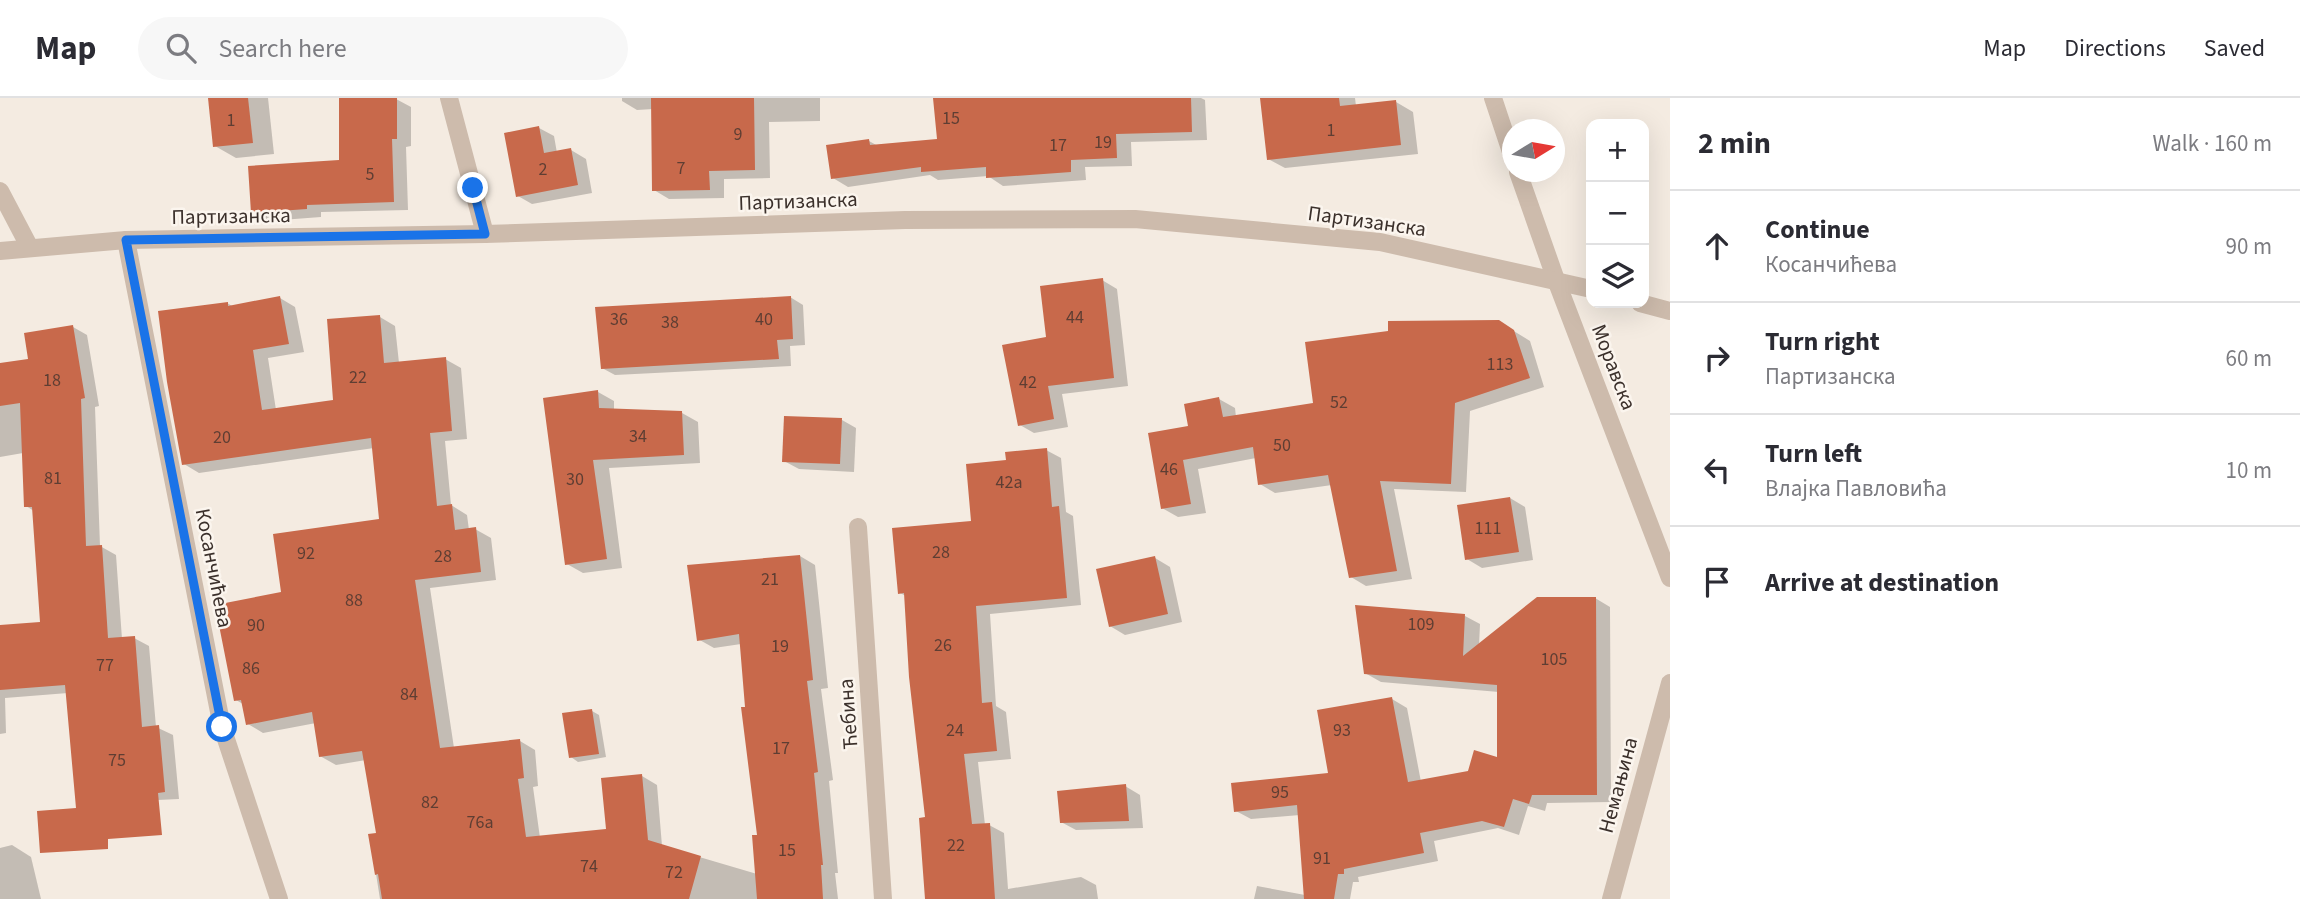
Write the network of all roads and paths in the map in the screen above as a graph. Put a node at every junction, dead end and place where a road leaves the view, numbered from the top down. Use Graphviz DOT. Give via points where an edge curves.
graph roads {
  1 [pos="449,98"];
  2 [pos="1493,98"];
  3 [pos="1502,124"];
  4 [pos="1522,182"];
  5 [pos="0,191"];
  6 [pos="485,234"];
  7 [pos="126,240"];
  8 [pos="30,248"];
  9 [pos="0,251"];
  10 [pos="1556,280"];
  11 [pos="1586,288"];
  12 [pos="1649,305"];
  13 [pos="1670,311"];
  14 [pos="858,527"];
  15 [pos="1670,578"];
  16 [pos="1670,683"];
  17 [pos="279,899"];
  18 [pos="883,899"];
  19 [pos="1611,899"];
  1 -- 6 [label="street"];
  2 -- 3 [label="street"];
  4 -- 10 [label="street, Моравска"];
  5 -- 8 [label="street"];
  6 -- 7 [label="street, Партизанска"];
  6 -- 10 [label="street, Партизанска" via="905,220 1135,219 1381,242"];
  7 -- 8 [label="street, Партизанска"];
  7 -- 17 [label="street, Косанчићева" via="222,727"];
  8 -- 9 [label="street, Партизанска"];
  10 -- 11 [label="street, Партизанска"];
  10 -- 15 [label="street, Моравска"];
  12 -- 13 [label="street"];
  14 -- 18 [label="street, Ћебина"];
  16 -- 19 [label="street, Немањина"];
}
